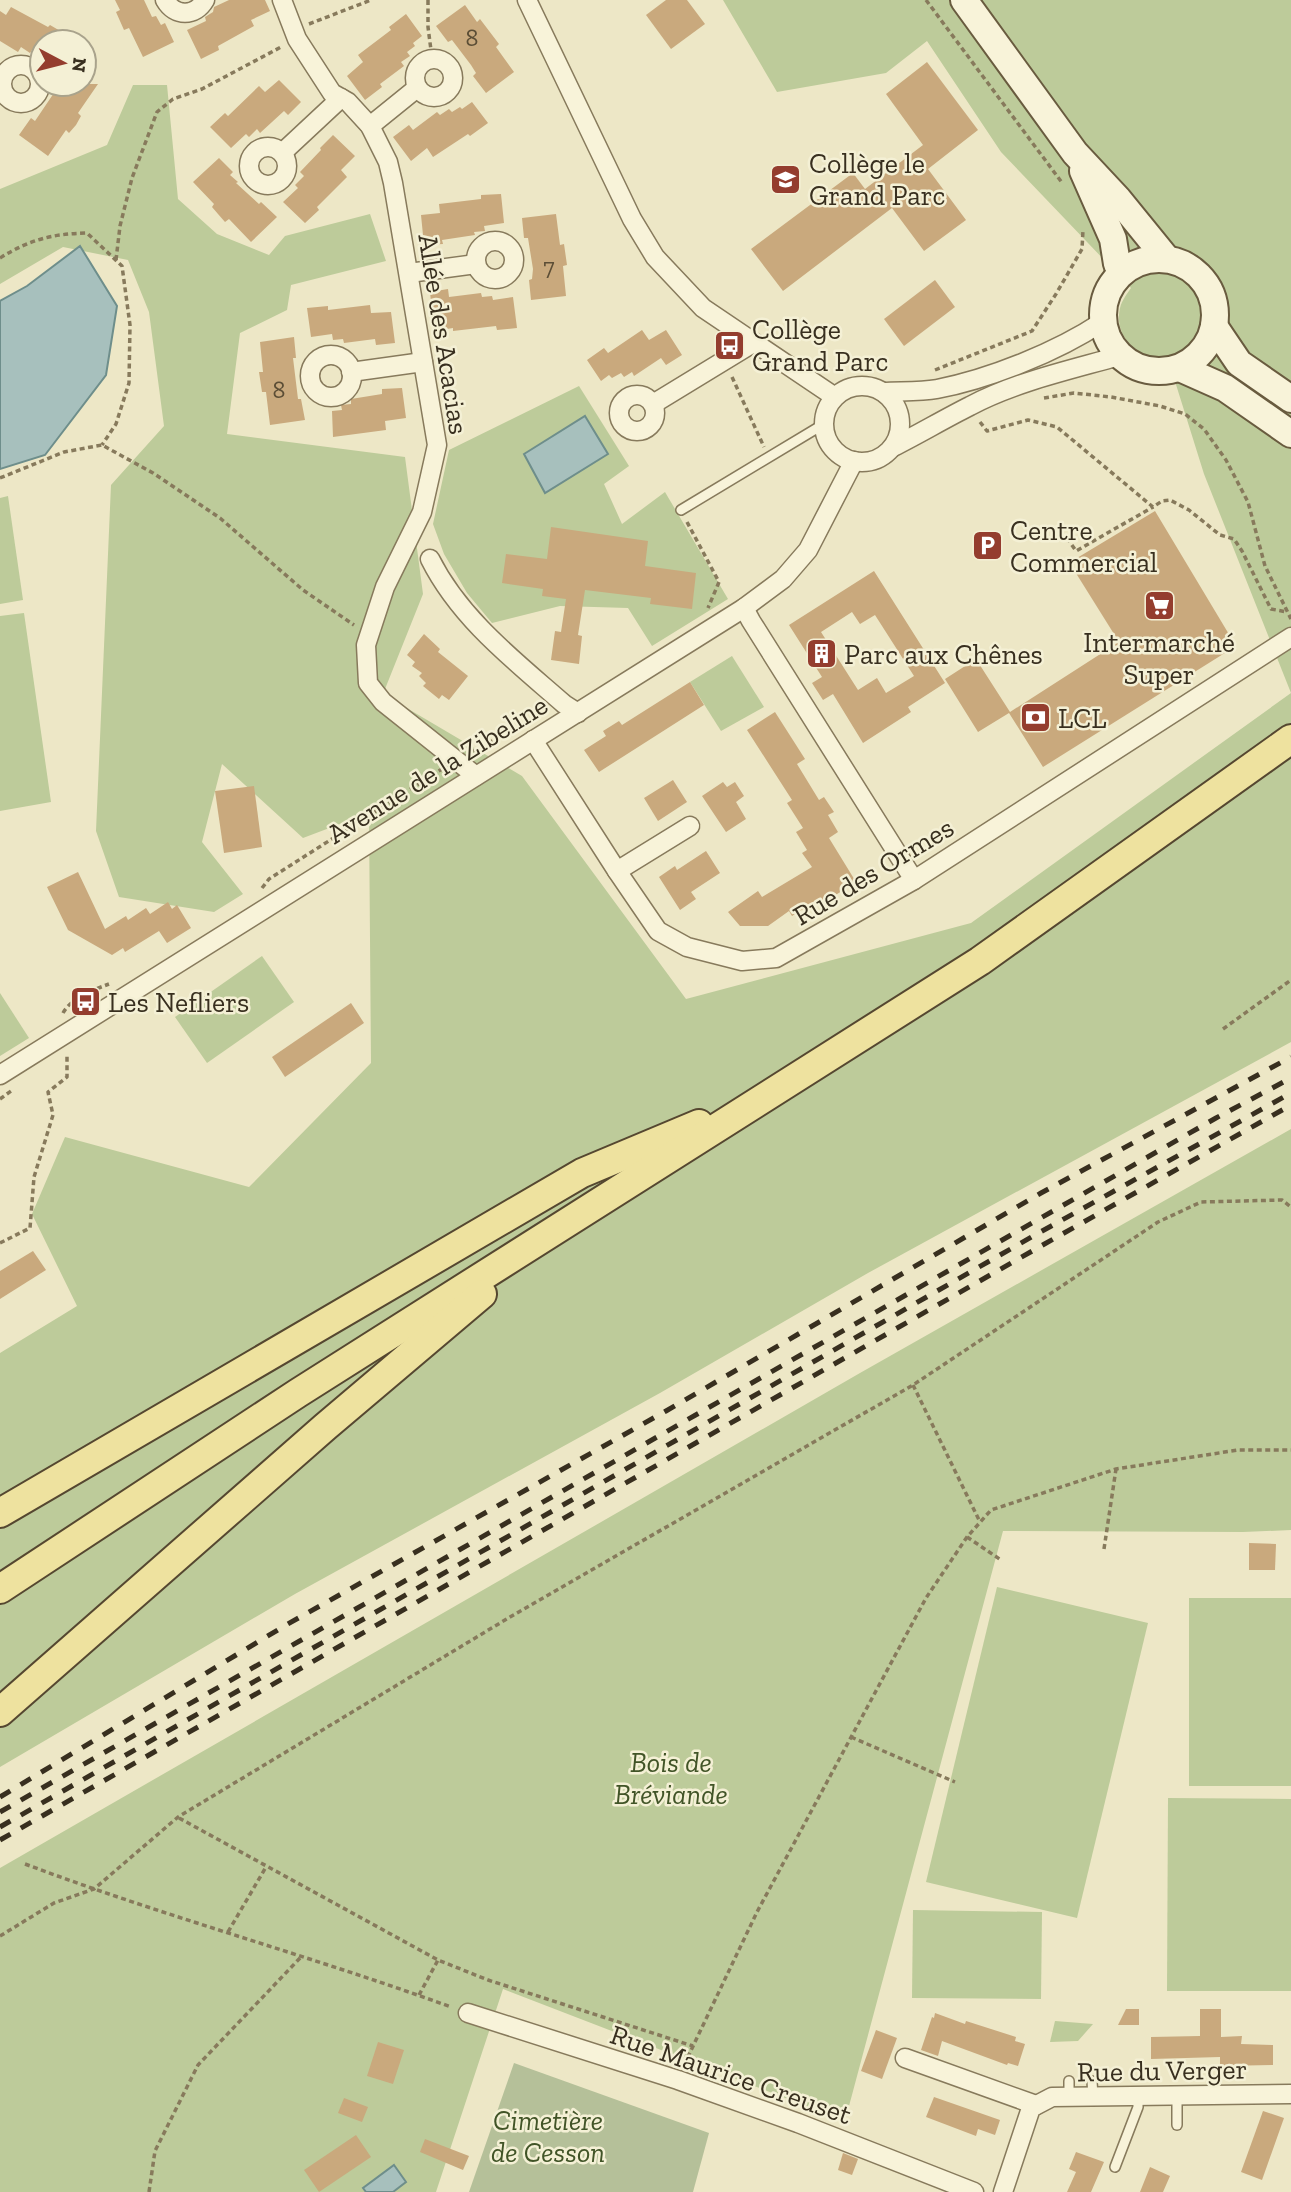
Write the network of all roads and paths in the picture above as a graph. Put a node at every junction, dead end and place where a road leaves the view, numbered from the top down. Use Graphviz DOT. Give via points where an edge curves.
graph roads {
  1 [pos="165,0"];
  2 [pos="205,0"];
  3 [pos="282,0"];
  4 [pos="371,0"];
  5 [pos="428,0"];
  6 [pos="527,0"];
  7 [pos="926,0"];
  8 [pos="964,0"];
  9 [pos="296,35"];
  10 [pos="432,58"];
  11 [pos="417,88"];
  12 [pos="341,98"];
  13 [pos="370,126"];
  14 [pos="282,153"];
  15 [pos="1075,153"];
  16 [pos="1069,192"];
  17 [pos="1083,224"];
  18 [pos="0,258"];
  19 [pos="1166,258"];
  20 [pos="116,261"];
  21 [pos="476,264"];
  22 [pos="1124,270"];
  23 [pos="409,273"];
  24 [pos="1102,322"];
  25 [pos="1214,326"];
  26 [pos="753,343"];
  27 [pos="1119,356"];
  28 [pos="423,362"];
  29 [pos="1180,368"];
  30 [pos="351,372"];
  31 [pos="934,390"];
  32 [pos="883,392"];
  33 [pos="835,397"];
  34 [pos="1039,398"];
  35 [pos="1291,399"];
  36 [pos="653,404"];
  37 [pos="992,417"];
  38 [pos="824,424"];
  39 [pos="1291,433"];
  40 [pos="103,445"];
  41 [pos="893,447"];
  42 [pos="854,461"];
  43 [pos="0,478"];
  44 [pos="1153,507"];
  45 [pos="681,510"];
  46 [pos="1068,538"];
  47 [pos="430,559"];
  48 [pos="744,608"];
  49 [pos="707,611"];
  50 [pos="1287,612"];
  51 [pos="1291,619"];
  52 [pos="369,636"];
  53 [pos="1291,636"];
  54 [pos="578,713"];
  55 [pos="1291,738"];
  56 [pos="533,740"];
  57 [pos="476,776"];
  58 [pos="690,826"];
  59 [pos="617,872"];
  60 [pos="914,880"];
  61 [pos="1291,980"];
  62 [pos="1223,1029"];
  63 [pos="67,1052"];
  64 [pos="0,1074"];
  65 [pos="775,1091"];
  66 [pos="1291,1207"];
  67 [pos="562,1226"];
  68 [pos="0,1243"];
  69 [pos="914,1385"];
  70 [pos="1291,1450"];
  71 [pos="1116,1469"];
  72 [pos="0,1513"];
  73 [pos="981,1522"];
  74 [pos="967,1537"];
  75 [pos="1104,1549"];
  76 [pos="1001,1560"];
  77 [pos="0,1589"];
  78 [pos="0,1712"];
  79 [pos="851,1738"];
  80 [pos="955,1782"];
  81 [pos="178,1817"];
  82 [pos="25,1864"];
  83 [pos="267,1866"];
  84 [pos="94,1889"];
  85 [pos="228,1932"];
  86 [pos="0,1936"];
  87 [pos="301,1957"];
  88 [pos="438,1960"];
  89 [pos="419,1995"];
  90 [pos="468,2013"];
  91 [pos="692,2046"];
  92 [pos="905,2059"];
  93 [pos="678,2080"];
  94 [pos="1291,2094"];
  95 [pos="1138,2096"];
  96 [pos="1177,2096"];
  97 [pos="1036,2105"];
  98 [pos="1177,2125"];
  99 [pos="1115,2167"];
  100 [pos="149,2192"];
  101 [pos="974,2192"];
  102 [pos="1003,2192"];
  1 -- 2 [label="street" via="182,13 196,10"];
  3 -- 9 [label="street, Allée des Acacias"];
  4 -- 9 [label="path"];
  5 -- 10 [label="path"];
  6 -- 26 [label="street" via="632,219 655,257 703,308"];
  7 -- 16 [label="path"];
  8 -- 15 [label="main road"];
  9 -- 12 [label="street, Allée des Acacias" via="332,93"];
  9 -- 20 [label="path" via="202,89 173,99 157,112 132,178"];
  10 -- 11 [label="street" via="416,69"];
  10 -- 11 [label="street" via="444,61 453,71 453,83 446,94 434,97"];
  11 -- 13 [label="street"];
  12 -- 13 [label="street, Allée des Acacias"];
  12 -- 14 [label="street"];
  13 -- 23 [label="street, Allée des Acacias" via="388,162"];
  15 -- 19 [label="main road"];
  15 -- 22 [label="main road" via="1112,239 1117,264"];
  17 -- 31 [label="path" via="1082,249 1032,331 935,369"];
  18 -- 20 [label="path" via="55,234 87,233"];
  19 -- 22 [label="main road" via="1141,261"];
  19 -- 25 [label="main road" via="1196,272 1208,288"];
  20 -- 40 [label="path" via="121,266 130,325 129,383 116,424"];
  21 -- 23 [label="street"];
  22 -- 24 [label="main road" via="1110,284"];
  23 -- 28 [label="street, Allée des Acacias"];
  24 -- 27 [label="main road"];
  24 -- 31 [label="street" via="1036,357"];
  25 -- 29 [label="main road" via="1208,344"];
  25 -- 35 [label="main road" via="1240,363"];
  26 -- 33 [label="street"];
  26 -- 36 [label="street"];
  27 -- 29 [label="main road" via="1147,371"];
  27 -- 41 [label="street" via="971,405"];
  28 -- 30 [label="street"];
  28 -- 52 [label="street, Allée des Acacias" via="438,445 422,512 385,587"];
  29 -- 39 [label="main road" via="1225,388"];
  31 -- 32 [label="street"];
  32 -- 33 [label="street" via="856,386"];
  32 -- 41 [label="street" via="897,406 900,418"];
  33 -- 38 [label="street"];
  34 -- 50 [label="path" via="1074,393 1160,406 1185,414 1204,429 1248,502 1265,566"];
  37 -- 44 [label="path" via="980,422 987,431 1028,420 1057,427"];
  38 -- 42 [label="street" via="831,447"];
  38 -- 45 [label="lane"];
  40 -- 43 [label="path" via="64,452"];
  40 -- 52 [label="path" via="220,518 303,590"];
  41 -- 42 [label="street" via="876,460"];
  42 -- 48 [label="street, Avenue de la Zibeline" via="808,550 783,579"];
  44 -- 46 [label="path" via="1076,551"];
  44 -- 50 [label="path" via="1170,500 1220,535 1234,539 1271,609"];
  45 -- 49 [label="path" via="719,582"];
  47 -- 54 [label="street" via="441,581 484,634"];
  48 -- 54 [label="street, Avenue de la Zibeline"];
  48 -- 60 [label="street"];
  50 -- 51 [label="path"];
  52 -- 57 [label="street, Allée des Acacias" via="368,683 383,702"];
  53 -- 60 [label="street, Rue des Ormes"];
  54 -- 56 [label="street, Avenue de la Zibeline"];
  55 -- 65 [label="main road" via="980,961"];
  56 -- 57 [label="street, Avenue de la Zibeline"];
  56 -- 59 [label="street, Rue des Ormes"];
  57 -- 64 [label="street, Avenue de la Zibeline"];
  58 -- 59 [label="street"];
  59 -- 60 [label="street, Rue des Ormes" via="658,931 687,947 742,961 776,958"];
  61 -- 62 [label="path"];
  63 -- 68 [label="path" via="67,1077 48,1092 52,1115 34,1177 30,1228"];
  65 -- 67 [label="main road"];
  65 -- 72 [label="main road" via="582,1173"];
  66 -- 69 [label="path" via="1282,1200 1200,1202 1158,1222"];
  67 -- 77 [label="main road"];
  67 -- 78 [label="main road"];
  69 -- 73 [label="path"];
  69 -- 81 [label="path" via="510,1617"];
  70 -- 71 [label="path" via="1238,1450"];
  71 -- 73 [label="path" via="991,1510"];
  71 -- 75 [label="path"];
  73 -- 74 [label="path"];
  74 -- 76 [label="path"];
  74 -- 79 [label="path" via="926,1598"];
  79 -- 80 [label="path"];
  79 -- 91 [label="path" via="757,1912"];
  81 -- 83 [label="path"];
  81 -- 84 [label="path"];
  82 -- 84 [label="path"];
  83 -- 85 [label="path"];
  83 -- 88 [label="path"];
  84 -- 85 [label="path"];
  84 -- 86 [label="path" via="54,1903"];
  85 -- 87 [label="path"];
  87 -- 89 [label="path"];
  87 -- 100 [label="path" via="198,2065 155,2151"];
  88 -- 89 [label="path"];
  88 -- 91 [label="path"];
  89 -- 90 [label="path"];
  90 -- 93 [label="street, Rue Maurice Creuset"];
  91 -- 93 [label="path"];
  92 -- 97 [label="street"];
  93 -- 101 [label="street, Rue Maurice Creuset"];
  94 -- 96 [label="street, Rue du Verger"];
  95 -- 96 [label="street, Rue du Verger"];
  95 -- 97 [label="street, Rue du Verger" via="1069,2089"];
  95 -- 99 [label="lane"];
  96 -- 98 [label="lane"];
  97 -- 102 [label="street" via="1031,2108"];
}
